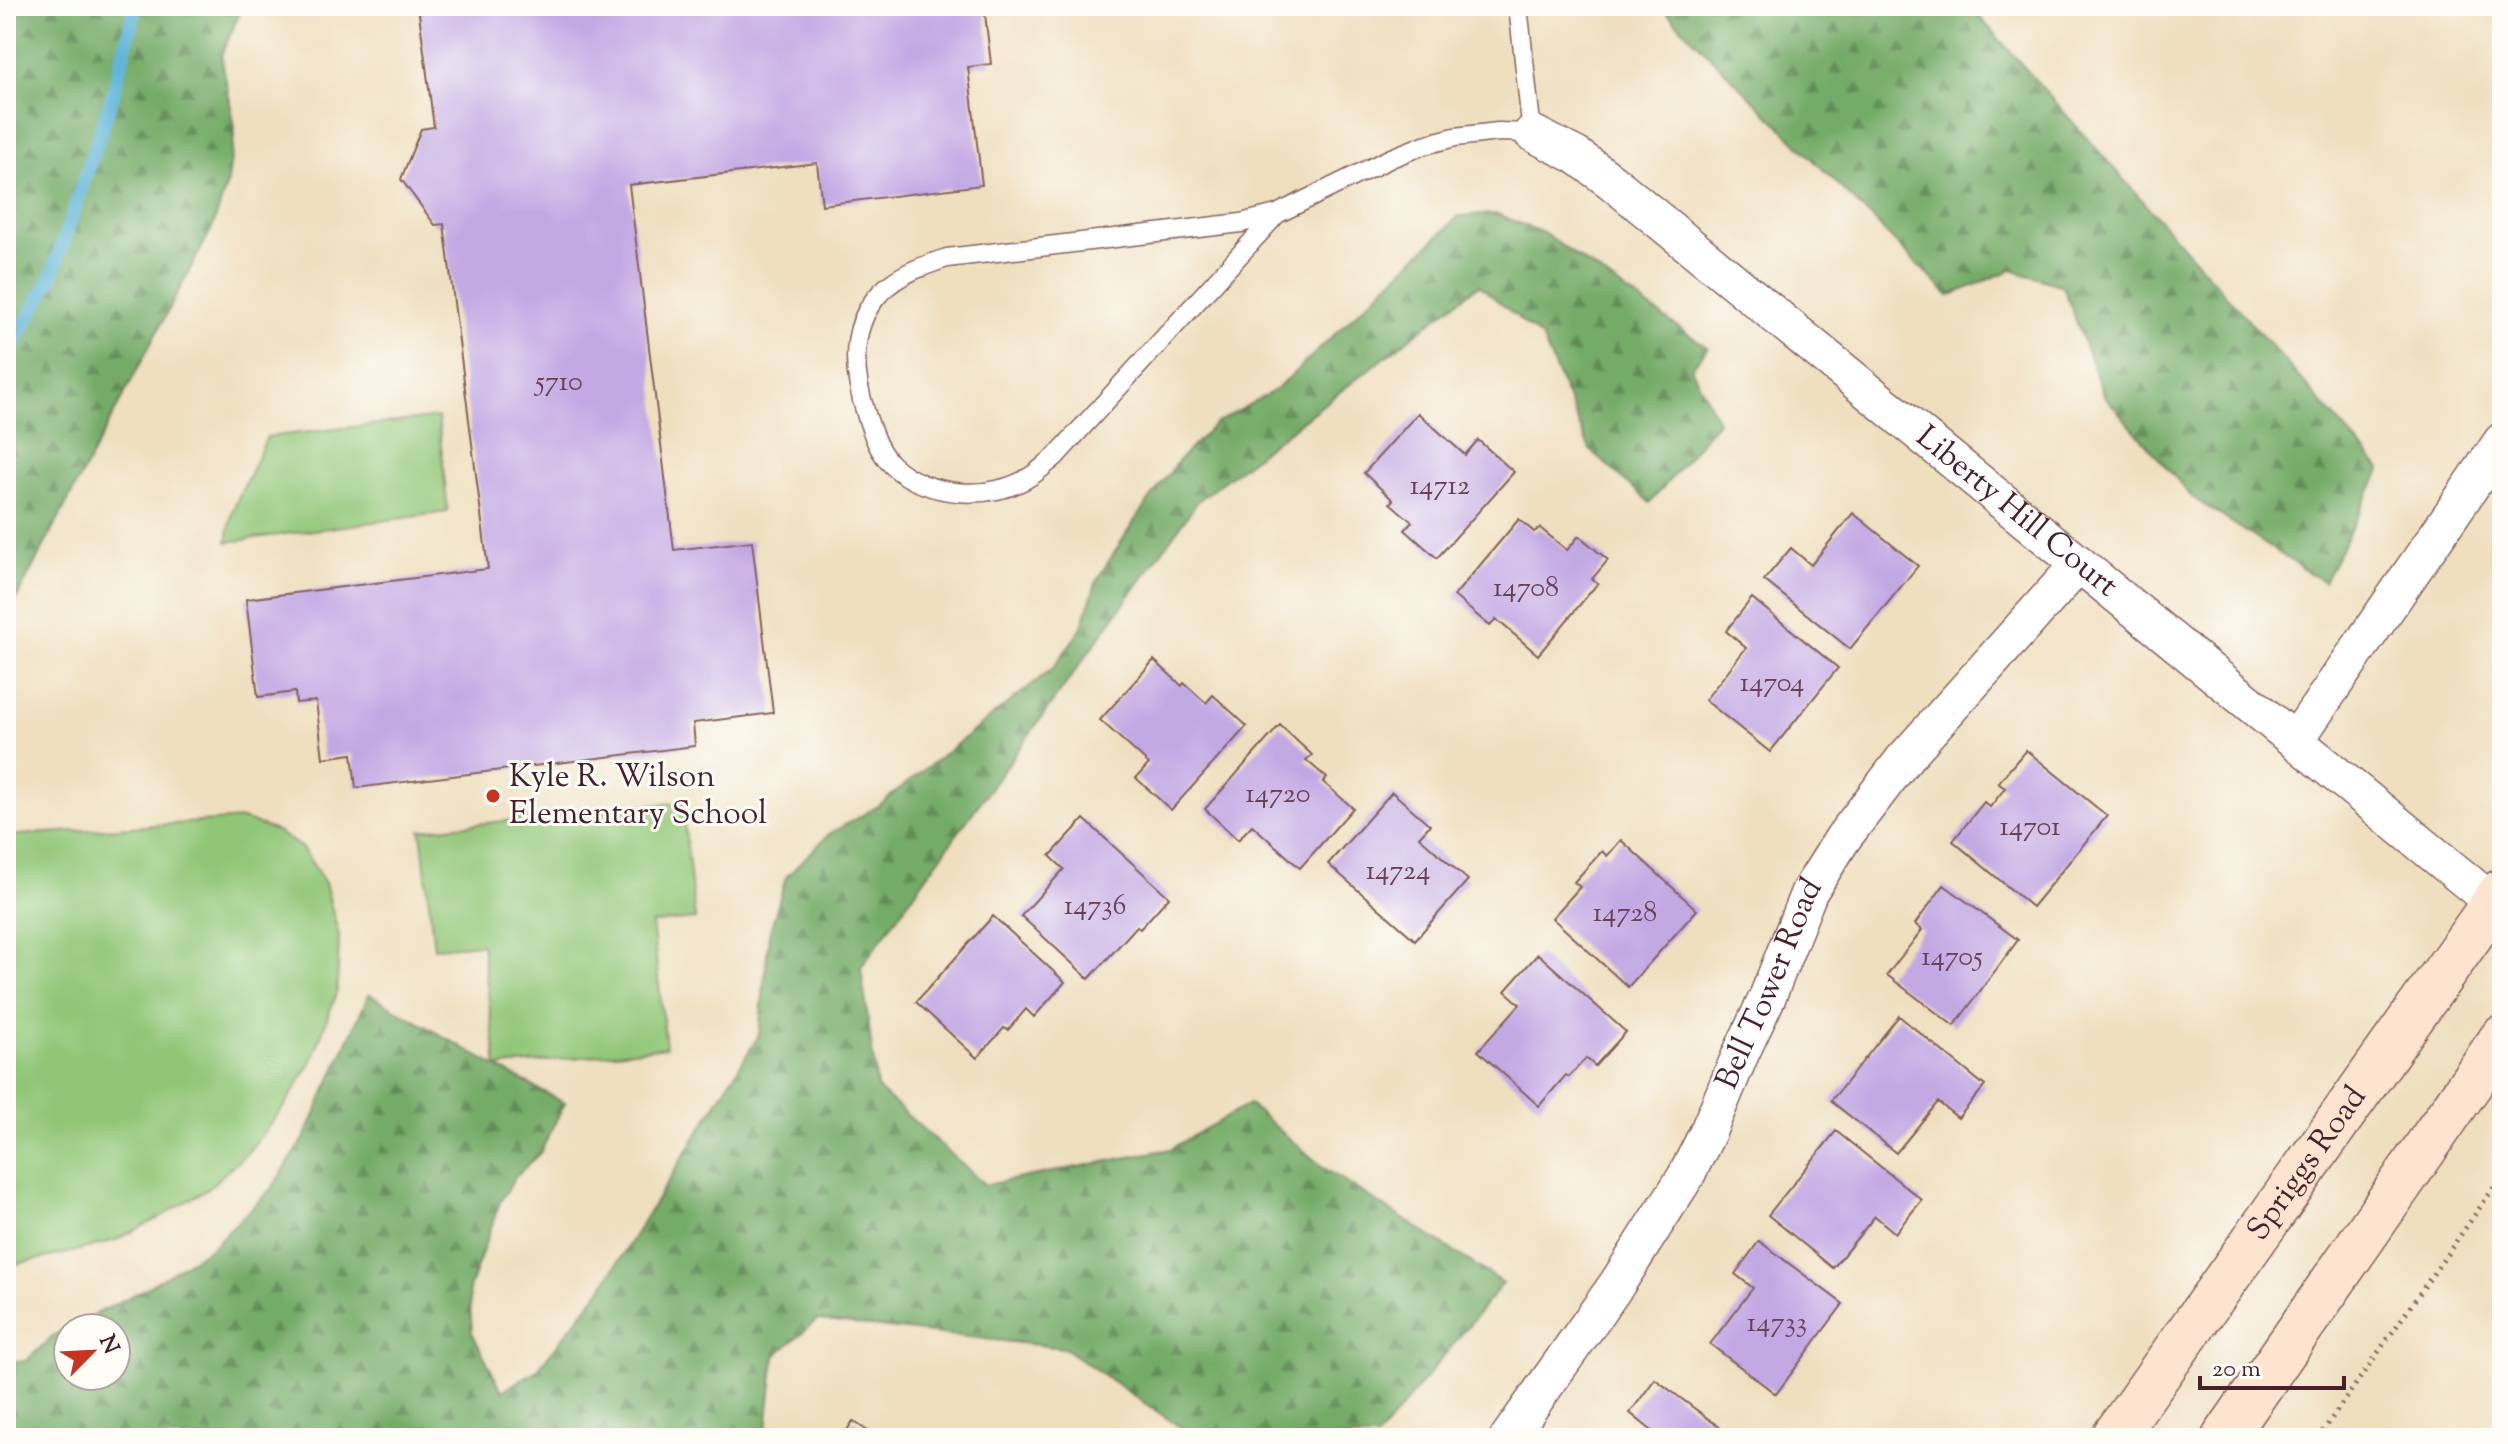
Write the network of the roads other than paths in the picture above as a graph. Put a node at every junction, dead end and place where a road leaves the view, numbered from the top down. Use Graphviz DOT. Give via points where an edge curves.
graph roads {
  1 [pos="1518,6"];
  2 [pos="1532,133"];
  3 [pos="1277,214"];
  4 [pos="2502,441"];
  5 [pos="2079,564"];
  6 [pos="2295,741"];
  7 [pos="2499,902"];
  8 [pos="2502,1038"];
  9 [pos="1508,1438"];
  10 [pos="2113,1438"];
  11 [pos="2224,1438"];
  1 -- 2 [label="lane"];
  2 -- 3 [label="lane" via="1498,132 1424,145"];
  2 -- 5 [label="street, Liberty Hill Court" via="1611,181"];
  3 -- 3 [label="lane" via="1241,223 947,258 908,271 882,291 862,318 856,342 855,372 875,441 892,465 945,492 1006,488 1030,477 1055,457"];
  4 -- 6 [label="street"];
  5 -- 6 [label="street, Liberty Hill Court"];
  5 -- 9 [label="street, Bell Tower Road" via="1903,760 1843,838 1809,892 1686,1176"];
  6 -- 7 [label="street, Liberty Hill Court"];
  7 -- 10 [label="main road, Spriggs Road"];
  8 -- 11 [label="main road"];
}
